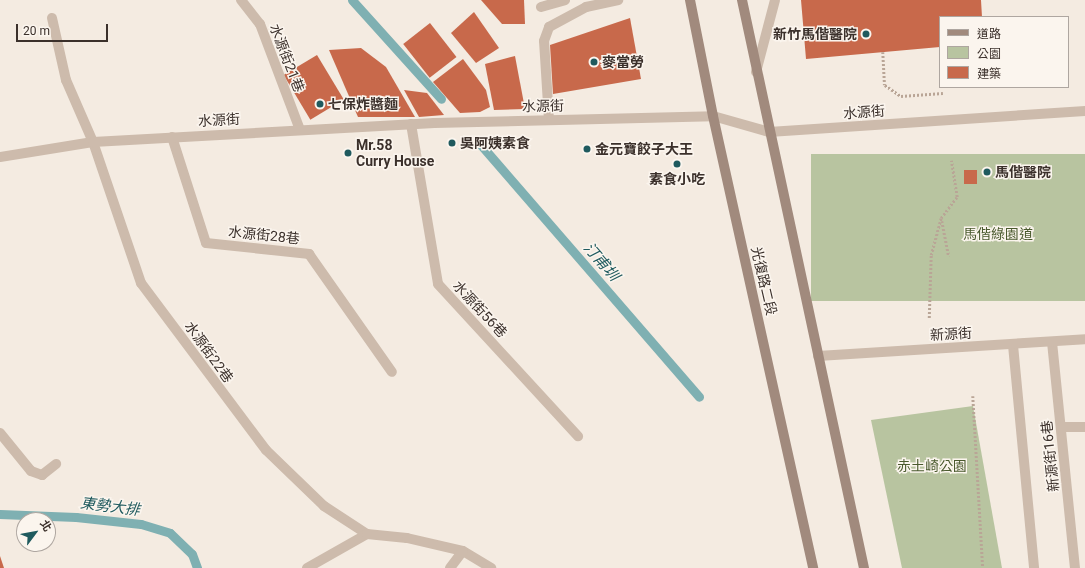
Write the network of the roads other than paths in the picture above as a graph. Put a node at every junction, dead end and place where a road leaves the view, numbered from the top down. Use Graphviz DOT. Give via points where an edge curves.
graph roads {
  1 [pos="241,0"];
  2 [pos="565,0"];
  3 [pos="618,0"];
  4 [pos="690,0"];
  5 [pos="742,0"];
  6 [pos="776,0"];
  7 [pos="541,7"];
  8 [pos="52,18"];
  9 [pos="756,72"];
  10 [pos="1085,111"];
  11 [pos="713,116"];
  12 [pos="548,120"];
  13 [pos="410,124"];
  14 [pos="300,130"];
  15 [pos="769,132"];
  16 [pos="172,137"];
  17 [pos="93,142"];
  18 [pos="0,157"];
  19 [pos="1085,339"];
  20 [pos="1052,342"];
  21 [pos="1013,345"];
  22 [pos="818,356"];
  23 [pos="392,372"];
  24 [pos="1062,427"];
  25 [pos="1085,427"];
  26 [pos="0,433"];
  27 [pos="578,436"];
  28 [pos="56,464"];
  29 [pos="367,534"];
  30 [pos="463,551"];
  31 [pos="307,568"];
  32 [pos="450,568"];
  33 [pos="491,568"];
  34 [pos="813,568"];
  35 [pos="864,568"];
  36 [pos="1034,568"];
  37 [pos="1075,568"];
  1 -- 14 [label="street, 水源街21巷" via="260,24"];
  2 -- 7 [label="street"];
  3 -- 12 [label="street" via="586,7 550,27 544,42"];
  4 -- 11 [label="main road, 光復路二段"];
  5 -- 9 [label="main road"];
  6 -- 9 [label="street"];
  8 -- 17 [label="street, 水源街22巷" via="66,80"];
  9 -- 15 [label="main road"];
  10 -- 15 [label="street, 水源街"];
  11 -- 12 [label="street, 水源街"];
  11 -- 15 [label="street, 水源街"];
  11 -- 34 [label="main road, 光復路二段"];
  12 -- 13 [label="street, 水源街"];
  13 -- 14 [label="street, 水源街"];
  13 -- 27 [label="street, 水源街56巷" via="438,284"];
  14 -- 16 [label="street, 水源街"];
  15 -- 22 [label="main road"];
  16 -- 17 [label="street, 水源街"];
  16 -- 23 [label="street, 水源街28巷" via="206,243 309,254"];
  17 -- 18 [label="street, 水源街"];
  17 -- 29 [label="street, 水源街22巷" via="141,283 266,450 324,506"];
  19 -- 20 [label="street, 新源街"];
  20 -- 21 [label="street, 新源街"];
  20 -- 24 [label="street, 新源街16巷"];
  21 -- 22 [label="street, 新源街"];
  21 -- 36 [label="street"];
  22 -- 35 [label="main road"];
  24 -- 25 [label="street"];
  24 -- 37 [label="street, 新源街16巷"];
  26 -- 28 [label="street" via="31,471 42,475"];
  29 -- 30 [label="street" via="407,538"];
  29 -- 31 [label="street"];
  30 -- 32 [label="street"];
  30 -- 33 [label="street"];
}
